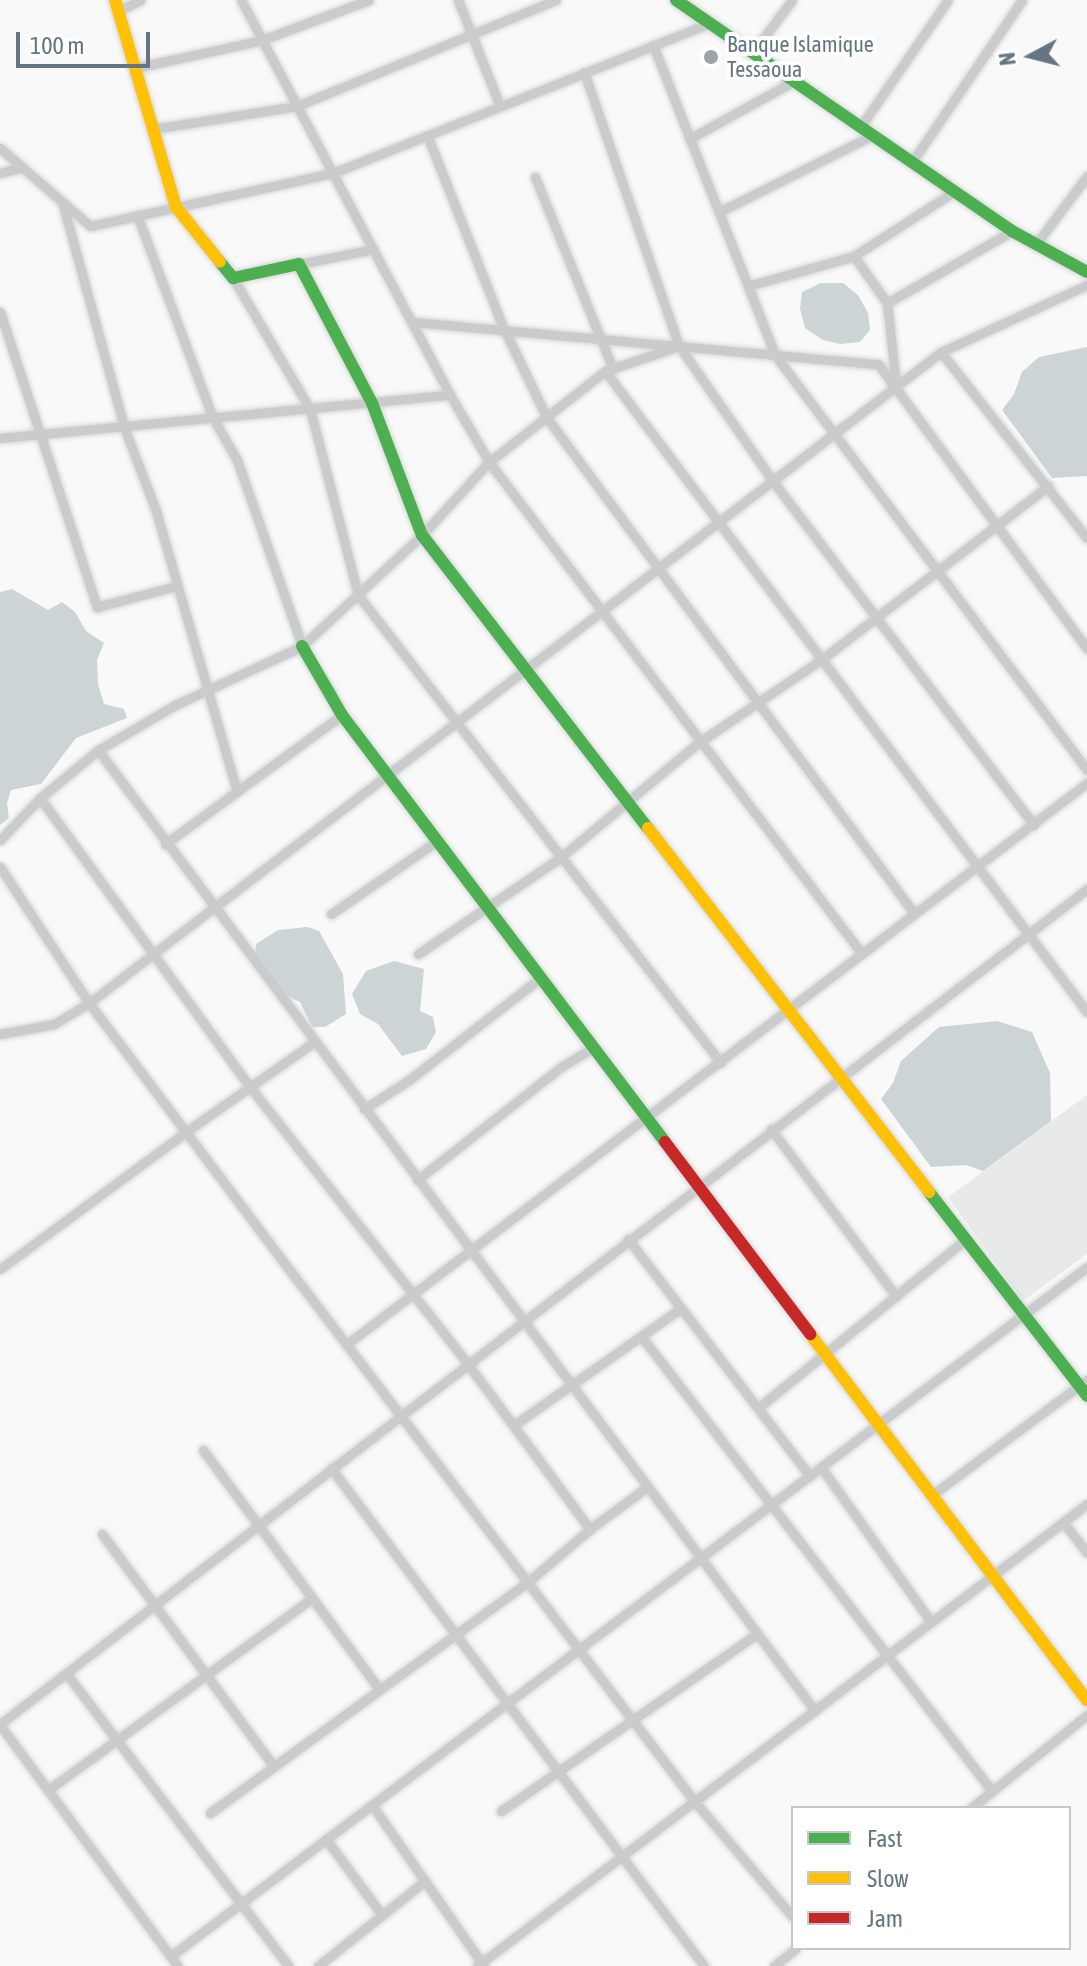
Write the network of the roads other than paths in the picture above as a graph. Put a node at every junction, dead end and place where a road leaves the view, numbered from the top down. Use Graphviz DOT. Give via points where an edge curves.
graph roads {
  1 [pos="141,0"];
  2 [pos="241,0"];
  3 [pos="369,0"];
  4 [pos="458,0"];
  5 [pos="556,0"];
  6 [pos="676,0"];
  7 [pos="792,0"];
  8 [pos="948,0"];
  9 [pos="1022,0"];
  10 [pos="116,5"];
  11 [pos="710,22"];
  12 [pos="471,34"];
  13 [pos="262,40"];
  14 [pos="653,45"];
  15 [pos="753,52"];
  16 [pos="135,68"];
  17 [pos="584,72"];
  18 [pos="794,81"];
  19 [pos="297,106"];
  20 [pos="500,106"];
  21 [pos="861,126"];
  22 [pos="153,129"];
  23 [pos="427,135"];
  24 [pos="873,135"];
  25 [pos="689,139"];
  26 [pos="0,148"];
  27 [pos="912,162"];
  28 [pos="22,167"];
  29 [pos="0,173"];
  30 [pos="333,173"];
  31 [pos="1087,176"];
  32 [pos="535,177"];
  33 [pos="955,191"];
  34 [pos="62,203"];
  35 [pos="176,207"];
  36 [pos="719,212"];
  37 [pos="137,215"];
  38 [pos="1012,231"];
  39 [pos="1036,244"];
  40 [pos="374,249"];
  41 [pos="854,256"];
  42 [pos="299,264"];
  43 [pos="1087,272"];
  44 [pos="233,278"];
  45 [pos="1087,285"];
  46 [pos="748,286"];
  47 [pos="887,303"];
  48 [pos="0,312"];
  49 [pos="412,322"];
  50 [pos="504,329"];
  51 [pos="600,338"];
  52 [pos="679,346"];
  53 [pos="941,352"];
  54 [pos="775,355"];
  55 [pos="609,370"];
  56 [pos="896,386"];
  57 [pos="450,395"];
  58 [pos="372,403"];
  59 [pos="310,409"];
  60 [pos="213,418"];
  61 [pos="547,418"];
  62 [pos="124,427"];
  63 [pos="835,433"];
  64 [pos="41,434"];
  65 [pos="0,438"];
  66 [pos="489,462"];
  67 [pos="772,480"];
  68 [pos="1048,486"];
  69 [pos="718,522"];
  70 [pos="995,527"];
  71 [pos="422,535"];
  72 [pos="1087,538"];
  73 [pos="657,568"];
  74 [pos="936,572"];
  75 [pos="176,586"];
  76 [pos="358,595"];
  77 [pos="601,609"];
  78 [pos="877,617"];
  79 [pos="302,646"];
  80 [pos="1087,648"];
  81 [pos="822,659"];
  82 [pos="525,669"];
  83 [pos="207,691"];
  84 [pos="759,702"];
  85 [pos="342,715"];
  86 [pos="458,720"];
  87 [pos="701,742"];
  88 [pos="98,750"];
  89 [pos="1087,770"];
  90 [pos="387,774"];
  91 [pos="1087,783"];
  92 [pos="237,792"];
  93 [pos="40,798"];
  94 [pos="631,801"];
  95 [pos="1034,825"];
  96 [pos="0,840"];
  97 [pos="437,841"];
  98 [pos="165,844"];
  99 [pos="561,857"];
  100 [pos="0,867"];
  101 [pos="978,867"];
  102 [pos="1086,891"];
  103 [pos="213,907"];
  104 [pos="488,909"];
  105 [pos="914,913"];
  106 [pos="331,914"];
  107 [pos="1028,934"];
  108 [pos="418,954"];
  109 [pos="862,954"];
  110 [pos="151,955"];
  111 [pos="540,978"];
  112 [pos="89,1003"];
  113 [pos="790,1011"];
  114 [pos="1087,1012"];
  115 [pos="0,1034"];
  116 [pos="314,1042"];
  117 [pos="593,1048"];
  118 [pos="721,1063"];
  119 [pos="840,1076"];
  120 [pos="250,1087"];
  121 [pos="364,1109"];
  122 [pos="645,1117"];
  123 [pos="771,1129"];
  124 [pos="187,1131"];
  125 [pos="417,1180"];
  126 [pos="697,1185"];
  127 [pos="628,1239"];
  128 [pos="966,1239"];
  129 [pos="470,1251"];
  130 [pos="1087,1267"];
  131 [pos="0,1269"];
  132 [pos="413,1294"];
  133 [pos="896,1296"];
  134 [pos="681,1308"];
  135 [pos="1025,1315"];
  136 [pos="522,1320"];
  137 [pos="641,1336"];
  138 [pos="347,1344"];
  139 [pos="825,1354"];
  140 [pos="467,1363"];
  141 [pos="571,1385"];
  142 [pos="1084,1387"];
  143 [pos="758,1408"];
  144 [pos="401,1414"];
  145 [pos="514,1425"];
  146 [pos="878,1425"];
  147 [pos="203,1450"];
  148 [pos="821,1467"];
  149 [pos="331,1468"];
  150 [pos="810,1476"];
  151 [pos="647,1487"];
  152 [pos="932,1495"];
  153 [pos="1087,1504"];
  154 [pos="771,1505"];
  155 [pos="1063,1522"];
  156 [pos="256,1526"];
  157 [pos="590,1529"];
  158 [pos="102,1534"];
  159 [pos="1087,1553"];
  160 [pos="700,1558"];
  161 [pos="993,1576"];
  162 [pos="529,1581"];
  163 [pos="311,1599"];
  164 [pos="154,1605"];
  165 [pos="931,1622"];
  166 [pos="757,1634"];
  167 [pos="455,1635"];
  168 [pos="580,1648"];
  169 [pos="887,1656"];
  170 [pos="66,1673"];
  171 [pos="206,1675"];
  172 [pos="379,1689"];
  173 [pos="1087,1700"];
  174 [pos="507,1703"];
  175 [pos="815,1711"];
  176 [pos="1087,1715"];
  177 [pos="633,1719"];
  178 [pos="0,1724"];
  179 [pos="117,1740"];
  180 [pos="273,1765"];
  181 [pos="558,1772"];
  182 [pos="48,1790"];
  183 [pos="992,1791"];
  184 [pos="695,1802"];
  185 [pos="372,1805"];
  186 [pos="973,1806"];
  187 [pos="501,1811"];
  188 [pos="210,1813"];
  189 [pos="326,1839"];
  190 [pos="622,1857"];
  191 [pos="425,1881"];
  192 [pos="241,1903"];
  193 [pos="381,1914"];
  194 [pos="791,1915"];
  195 [pos="794,1950"];
  196 [pos="171,1956"];
  197 [pos="481,1965"];
  198 [pos="178,1966"];
  199 [pos="288,1966"];
  200 [pos="318,1966"];
  201 [pos="704,1966"];
  202 [pos="774,1966"];
  1 -- 10 [label="street"];
  2 -- 13 [label="street"];
  3 -- 13 [label="street"];
  4 -- 12 [label="street"];
  5 -- 12 [label="street"];
  6 -- 11 [label="main road"];
  7 -- 15 [label="street"];
  8 -- 21 [label="street"];
  9 -- 27 [label="street"];
  10 -- 16 [label="main road"];
  11 -- 14 [label="street"];
  11 -- 15 [label="main road"];
  12 -- 19 [label="street"];
  12 -- 20 [label="street"];
  13 -- 16 [label="street"];
  13 -- 19 [label="street"];
  14 -- 17 [label="street"];
  14 -- 25 [label="street"];
  15 -- 18 [label="main road"];
  16 -- 22 [label="main road"];
  17 -- 20 [label="street"];
  17 -- 52 [label="street"];
  18 -- 21 [label="main road"];
  18 -- 25 [label="street"];
  19 -- 22 [label="street"];
  19 -- 30 [label="street"];
  20 -- 23 [label="street"];
  21 -- 24 [label="main road"];
  22 -- 35 [label="main road"];
  23 -- 30 [label="street"];
  23 -- 50 [label="street"];
  24 -- 27 [label="main road"];
  24 -- 36 [label="street"];
  25 -- 36 [label="street"];
  26 -- 28 [label="street"];
  27 -- 33 [label="main road"];
  28 -- 29 [label="street"];
  28 -- 34 [label="street"];
  30 -- 35 [label="street"];
  30 -- 40 [label="street"];
  31 -- 39 [label="street"];
  32 -- 51 [label="street"];
  33 -- 38 [label="main road"];
  33 -- 41 [label="street"];
  34 -- 37 [label="street" via="90,226"];
  34 -- 62 [label="street"];
  35 -- 37 [label="street"];
  35 -- 44 [label="main road"];
  36 -- 46 [label="street"];
  37 -- 60 [label="street"];
  38 -- 39 [label="main road"];
  38 -- 47 [label="street"];
  39 -- 43 [label="main road"];
  40 -- 42 [label="street"];
  40 -- 49 [label="street"];
  41 -- 46 [label="street"];
  41 -- 47 [label="street"];
  42 -- 44 [label="main road"];
  42 -- 58 [label="main road"];
  44 -- 59 [label="street"];
  45 -- 53 [label="street"];
  46 -- 54 [label="street"];
  47 -- 56 [label="street"];
  48 -- 64 [label="street"];
  49 -- 50 [label="street"];
  49 -- 57 [label="street"];
  50 -- 51 [label="street"];
  50 -- 61 [label="street"];
  51 -- 52 [label="street"];
  51 -- 55 [label="street"];
  52 -- 54 [label="street"];
  52 -- 55 [label="street"];
  52 -- 67 [label="street"];
  53 -- 56 [label="street"];
  53 -- 68 [label="street"];
  54 -- 56 [label="street" via="878,364"];
  54 -- 63 [label="street"];
  55 -- 61 [label="street"];
  55 -- 69 [label="street"];
  56 -- 63 [label="street"];
  56 -- 70 [label="street"];
  57 -- 58 [label="street"];
  57 -- 66 [label="street"];
  58 -- 59 [label="street"];
  58 -- 71 [label="main road"];
  59 -- 60 [label="street"];
  59 -- 76 [label="street"];
  60 -- 62 [label="street"];
  60 -- 79 [label="street" via="237,460"];
  61 -- 66 [label="street"];
  61 -- 73 [label="street"];
  62 -- 64 [label="street"];
  62 -- 75 [label="street" via="156,511"];
  63 -- 67 [label="street"];
  63 -- 74 [label="street"];
  64 -- 65 [label="street"];
  64 -- 75 [label="street" via="97,607"];
  66 -- 71 [label="street"];
  66 -- 77 [label="street"];
  67 -- 69 [label="street"];
  67 -- 78 [label="street"];
  68 -- 70 [label="street"];
  68 -- 72 [label="street"];
  69 -- 73 [label="street"];
  69 -- 81 [label="street"];
  70 -- 74 [label="street"];
  70 -- 80 [label="street"];
  71 -- 76 [label="street"];
  71 -- 82 [label="main road"];
  73 -- 77 [label="street"];
  73 -- 84 [label="street"];
  74 -- 78 [label="street"];
  74 -- 89 [label="street"];
  75 -- 83 [label="street"];
  76 -- 79 [label="street"];
  76 -- 86 [label="street"];
  77 -- 82 [label="street"];
  77 -- 87 [label="street"];
  78 -- 81 [label="street"];
  78 -- 95 [label="street"];
  79 -- 83 [label="street"];
  79 -- 85 [label="main road"];
  81 -- 84 [label="street"];
  81 -- 101 [label="street"];
  82 -- 86 [label="street"];
  82 -- 94 [label="main road"];
  83 -- 88 [label="street"];
  83 -- 92 [label="street"];
  84 -- 87 [label="street"];
  84 -- 105 [label="street"];
  85 -- 90 [label="main road"];
  85 -- 92 [label="street"];
  86 -- 90 [label="street"];
  86 -- 99 [label="street"];
  87 -- 94 [label="street"];
  87 -- 109 [label="street"];
  88 -- 93 [label="street"];
  88 -- 98 [label="street"];
  90 -- 97 [label="main road"];
  90 -- 103 [label="street"];
  91 -- 95 [label="street"];
  92 -- 98 [label="street"];
  93 -- 96 [label="street"];
  93 -- 110 [label="street"];
  94 -- 99 [label="street"];
  94 -- 113 [label="main road"];
  95 -- 101 [label="street"];
  97 -- 104 [label="main road"];
  97 -- 106 [label="street"];
  98 -- 103 [label="street"];
  99 -- 104 [label="street"];
  99 -- 118 [label="street"];
  100 -- 112 [label="street"];
  101 -- 105 [label="street"];
  101 -- 107 [label="street"];
  102 -- 107 [label="street"];
  103 -- 110 [label="street"];
  103 -- 116 [label="street"];
  104 -- 108 [label="street"];
  104 -- 111 [label="main road"];
  105 -- 109 [label="street"];
  107 -- 114 [label="street"];
  107 -- 119 [label="street"];
  109 -- 113 [label="street"];
  110 -- 112 [label="street"];
  110 -- 120 [label="street"];
  111 -- 117 [label="main road"];
  111 -- 121 [label="street"];
  112 -- 115 [label="street" via="54,1024"];
  112 -- 124 [label="street"];
  113 -- 118 [label="street"];
  113 -- 119 [label="main road"];
  116 -- 120 [label="street"];
  116 -- 121 [label="street"];
  117 -- 122 [label="main road"];
  117 -- 125 [label="street"];
  118 -- 122 [label="street"];
  119 -- 123 [label="street"];
  119 -- 128 [label="main road"];
  120 -- 124 [label="street"];
  120 -- 132 [label="street"];
  121 -- 125 [label="street"];
  122 -- 126 [label="main road"];
  122 -- 129 [label="street"];
  123 -- 126 [label="street"];
  123 -- 133 [label="street"];
  124 -- 131 [label="street"];
  124 -- 138 [label="street"];
  125 -- 129 [label="street"];
  126 -- 127 [label="street"];
  126 -- 139 [label="main road"];
  127 -- 134 [label="street"];
  127 -- 136 [label="street"];
  128 -- 133 [label="street"];
  128 -- 135 [label="main road"];
  129 -- 132 [label="street"];
  129 -- 136 [label="street"];
  130 -- 135 [label="street"];
  132 -- 138 [label="street"];
  132 -- 140 [label="street"];
  133 -- 139 [label="street"];
  134 -- 137 [label="street"];
  134 -- 143 [label="street"];
  135 -- 142 [label="main road"];
  135 -- 146 [label="street"];
  136 -- 140 [label="street"];
  136 -- 141 [label="street"];
  137 -- 141 [label="street"];
  137 -- 154 [label="street"];
  138 -- 144 [label="street"];
  139 -- 143 [label="street"];
  139 -- 146 [label="main road"];
  140 -- 144 [label="street"];
  140 -- 145 [label="street"];
  141 -- 145 [label="street"];
  141 -- 151 [label="street"];
  142 -- 152 [label="street"];
  143 -- 150 [label="street"];
  144 -- 149 [label="street"];
  144 -- 162 [label="street"];
  145 -- 157 [label="street"];
  146 -- 148 [label="street"];
  146 -- 152 [label="main road"];
  147 -- 156 [label="street"];
  148 -- 150 [label="street"];
  148 -- 165 [label="street"];
  149 -- 156 [label="street"];
  149 -- 167 [label="street"];
  150 -- 154 [label="street"];
  151 -- 157 [label="street"];
  151 -- 160 [label="street"];
  152 -- 161 [label="main road"];
  153 -- 155 [label="street"];
  154 -- 160 [label="street"];
  154 -- 169 [label="street"];
  155 -- 159 [label="street"];
  155 -- 161 [label="street"];
  156 -- 163 [label="street"];
  156 -- 164 [label="street"];
  157 -- 162 [label="street"];
  158 -- 164 [label="street"];
  160 -- 166 [label="street"];
  160 -- 168 [label="street"];
  161 -- 165 [label="street"];
  161 -- 173 [label="main road"];
  162 -- 167 [label="street"];
  162 -- 168 [label="street"];
  163 -- 171 [label="street"];
  163 -- 172 [label="street"];
  164 -- 170 [label="street"];
  164 -- 171 [label="street"];
  165 -- 169 [label="street"];
  166 -- 175 [label="street"];
  166 -- 177 [label="street"];
  167 -- 172 [label="street"];
  167 -- 174 [label="street"];
  168 -- 174 [label="street"];
  168 -- 177 [label="street"];
  169 -- 175 [label="street"];
  169 -- 183 [label="street"];
  170 -- 178 [label="street"];
  170 -- 179 [label="street"];
  171 -- 179 [label="street"];
  171 -- 180 [label="street"];
  172 -- 180 [label="street"];
  174 -- 181 [label="street"];
  174 -- 185 [label="street"];
  175 -- 184 [label="street"];
  176 -- 183 [label="street"];
  177 -- 181 [label="street"];
  177 -- 184 [label="street"];
  178 -- 182 [label="street"];
  179 -- 182 [label="street"];
  179 -- 192 [label="street"];
  180 -- 188 [label="street"];
  181 -- 187 [label="street"];
  181 -- 190 [label="street"];
  182 -- 196 [label="street"];
  183 -- 186 [label="street"];
  184 -- 190 [label="street"];
  184 -- 194 [label="street"];
  185 -- 189 [label="street"];
  185 -- 191 [label="street"];
  189 -- 192 [label="street"];
  189 -- 193 [label="street"];
  190 -- 197 [label="street"];
  190 -- 201 [label="street"];
  191 -- 193 [label="street"];
  191 -- 197 [label="street"];
  192 -- 196 [label="street"];
  192 -- 199 [label="street"];
  193 -- 200 [label="street"];
  195 -- 202 [label="street"];
  196 -- 198 [label="street"];
}
